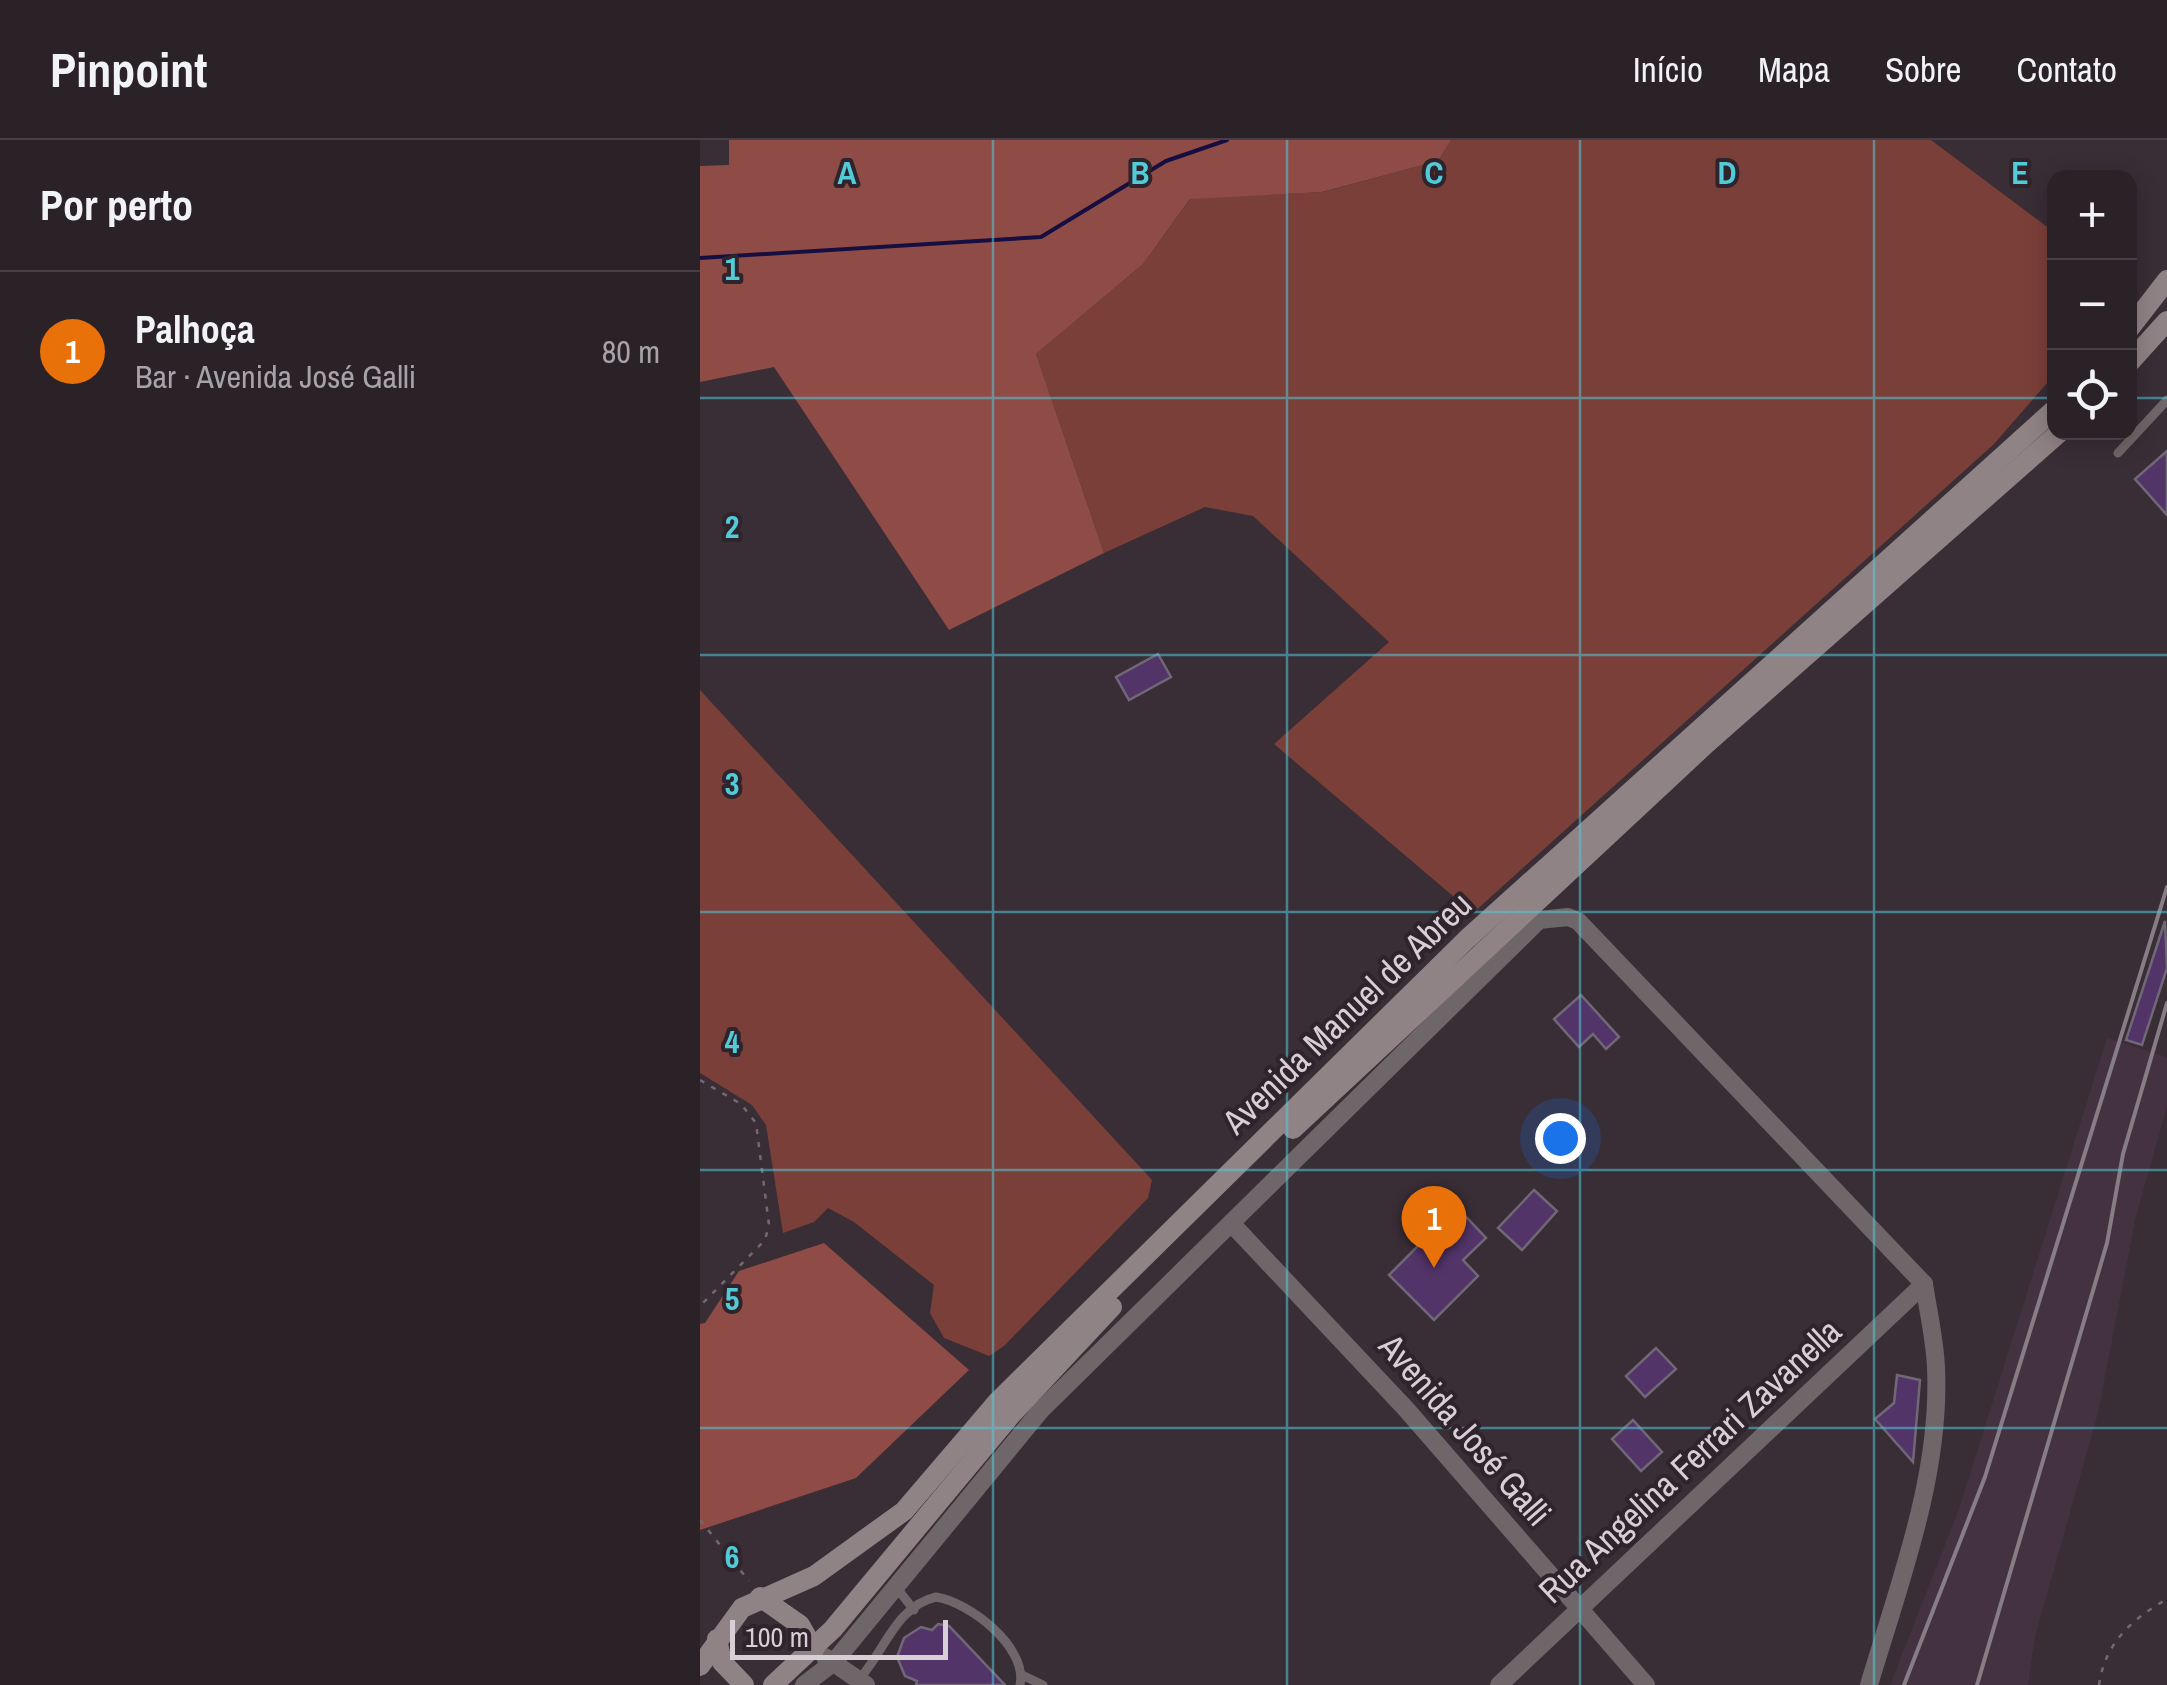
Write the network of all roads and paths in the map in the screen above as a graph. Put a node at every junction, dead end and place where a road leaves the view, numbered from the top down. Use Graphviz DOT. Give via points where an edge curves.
graph roads {
  1 [pos="2167,280"];
  2 [pos="2137,319"];
  3 [pos="2167,321"];
  4 [pos="2137,354"];
  5 [pos="2167,400"];
  6 [pos="2047,416"];
  7 [pos="2051,440"];
  8 [pos="2118,452"];
  9 [pos="700,1080"];
  10 [pos="1231,1222"];
  11 [pos="1924,1284"];
  12 [pos="700,1306"];
  13 [pos="700,1520"];
  14 [pos="896,1587"];
  15 [pos="760,1597"];
  16 [pos="2167,1599"];
  17 [pos="914,1610"];
  18 [pos="1581,1611"];
  19 [pos="716,1639"];
  20 [pos="814,1650"];
  21 [pos="834,1662"];
  22 [pos="700,1666"];
  23 [pos="1021,1680"];
  24 [pos="863,1682"];
  25 [pos="744,1685"];
  26 [pos="773,1685"];
  27 [pos="804,1685"];
  28 [pos="1043,1685"];
  29 [pos="1499,1685"];
  30 [pos="1646,1685"];
  31 [pos="1869,1685"];
  32 [pos="2099,1685"];
  1 -- 2 [label="main road"];
  3 -- 4 [label="main road"];
  5 -- 8 [label="lane"];
  6 -- 15 [label="main road, Avenida Manuel de Abreu" via="1468,939 998,1401 904,1512 814,1576"];
  7 -- 20 [label="main road, Avenida Manuel de Abreu" via="1692,757 1225,1194 1010,1416"];
  9 -- 12 [label="path" via="741,1104 756,1123 769,1225 765,1240"];
  10 -- 11 [label="street" via="1539,920 1568,916"];
  10 -- 14 [label="street" via="1041,1410"];
  10 -- 18 [label="street, Avenida José Galli" via="1406,1409"];
  11 -- 18 [label="street, Rua Angelina Ferrari Zavanella"];
  11 -- 31 [label="street" via="1936,1369 1931,1446 1912,1541"];
  13 -- 15 [label="path"];
  14 -- 17 [label="lane"];
  14 -- 21 [label="street"];
  15 -- 19 [label="main road, Avenida Manuel de Abreu"];
  15 -- 20 [label="main road" via="792,1618"];
  16 -- 32 [label="path" via="2135,1617 2103,1657"];
  17 -- 23 [label="lane" via="930,1598 956,1600 1016,1659"];
  17 -- 24 [label="lane" via="894,1626"];
  18 -- 29 [label="street, Rua Angelina Ferrari Zavanella"];
  18 -- 30 [label="street, Avenida José Galli"];
  19 -- 22 [label="main road, Avenida Manuel de Abreu"];
  19 -- 25 [label="main road" via="722,1662"];
  20 -- 21 [label="street"];
  20 -- 26 [label="main road, Avenida Manuel de Abreu"];
  21 -- 24 [label="street"];
  21 -- 27 [label="street"];
  23 -- 28 [label="lane"];
}
